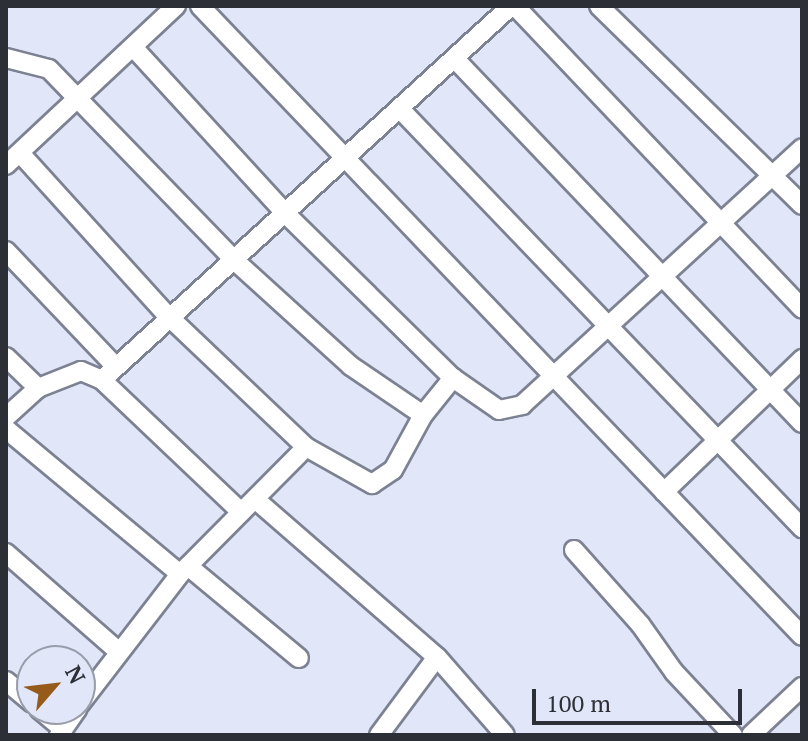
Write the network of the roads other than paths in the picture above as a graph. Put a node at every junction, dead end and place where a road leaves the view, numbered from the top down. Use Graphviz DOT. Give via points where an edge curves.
graph roads {
  1 [pos="176,6"];
  2 [pos="200,6"];
  3 [pos="513,6"];
  4 [pos="599,6"];
  5 [pos="133,47"];
  6 [pos="6,58"];
  7 [pos="455,59"];
  8 [pos="76,97"];
  9 [pos="400,109"];
  10 [pos="802,148"];
  11 [pos="13,159"];
  12 [pos="347,159"];
  13 [pos="774,176"];
  14 [pos="802,205"];
  15 [pos="287,215"];
  16 [pos="722,222"];
  17 [pos="6,251"];
  18 [pos="233,259"];
  19 [pos="663,278"];
  20 [pos="802,308"];
  21 [pos="167,315"];
  22 [pos="610,329"];
  23 [pos="6,357"];
  24 [pos="802,359"];
  25 [pos="108,373"];
  26 [pos="453,378"];
  27 [pos="556,379"];
  28 [pos="38,388"];
  29 [pos="769,389"];
  30 [pos="423,415"];
  31 [pos="6,417"];
  32 [pos="802,423"];
  33 [pos="6,429"];
  34 [pos="717,440"];
  35 [pos="306,447"];
  36 [pos="664,492"];
  37 [pos="248,506"];
  38 [pos="802,528"];
  39 [pos="574,550"];
  40 [pos="6,553"];
  41 [pos="184,570"];
  42 [pos="802,636"];
  43 [pos="118,651"];
  44 [pos="437,657"];
  45 [pos="299,658"];
  46 [pos="96,682"];
  47 [pos="802,687"];
  48 [pos="379,735"];
  49 [pos="505,735"];
  50 [pos="733,735"];
  51 [pos="751,735"];
  1 -- 5 [label="street"];
  2 -- 12 [label="street"];
  3 -- 7 [label="street"];
  3 -- 16 [label="street"];
  4 -- 13 [label="street"];
  5 -- 8 [label="street"];
  5 -- 15 [label="street"];
  6 -- 8 [label="street" via="49,69"];
  7 -- 9 [label="street"];
  7 -- 19 [label="street"];
  8 -- 11 [label="street"];
  8 -- 18 [label="street"];
  9 -- 12 [label="street"];
  9 -- 22 [label="street"];
  10 -- 13 [label="street"];
  11 -- 21 [label="street"];
  12 -- 15 [label="street"];
  12 -- 27 [label="street"];
  13 -- 14 [label="street"];
  13 -- 16 [label="street"];
  15 -- 18 [label="street"];
  15 -- 26 [label="street"];
  16 -- 19 [label="street"];
  16 -- 20 [label="street"];
  17 -- 25 [label="street"];
  18 -- 21 [label="street"];
  18 -- 30 [label="street" via="351,366"];
  19 -- 22 [label="street"];
  19 -- 29 [label="street"];
  21 -- 25 [label="street"];
  21 -- 35 [label="street"];
  22 -- 27 [label="street"];
  22 -- 34 [label="street"];
  23 -- 28 [label="street"];
  24 -- 29 [label="street"];
  25 -- 28 [label="street" via="81,371"];
  25 -- 37 [label="street"];
  26 -- 27 [label="street" via="499,410 522,405"];
  26 -- 30 [label="street"];
  27 -- 36 [label="street"];
  28 -- 31 [label="street"];
  29 -- 32 [label="street"];
  29 -- 34 [label="street"];
  30 -- 35 [label="street" via="393,470 372,484"];
  33 -- 41 [label="street"];
  34 -- 36 [label="street"];
  34 -- 38 [label="street"];
  35 -- 37 [label="street"];
  36 -- 42 [label="street"];
  37 -- 41 [label="street"];
  37 -- 44 [label="street"];
  39 -- 50 [label="street"];
  40 -- 43 [label="street"];
  41 -- 43 [label="street"];
  41 -- 45 [label="street"];
  43 -- 46 [label="street"];
  44 -- 48 [label="street"];
  44 -- 49 [label="street"];
  47 -- 51 [label="street"];
}
